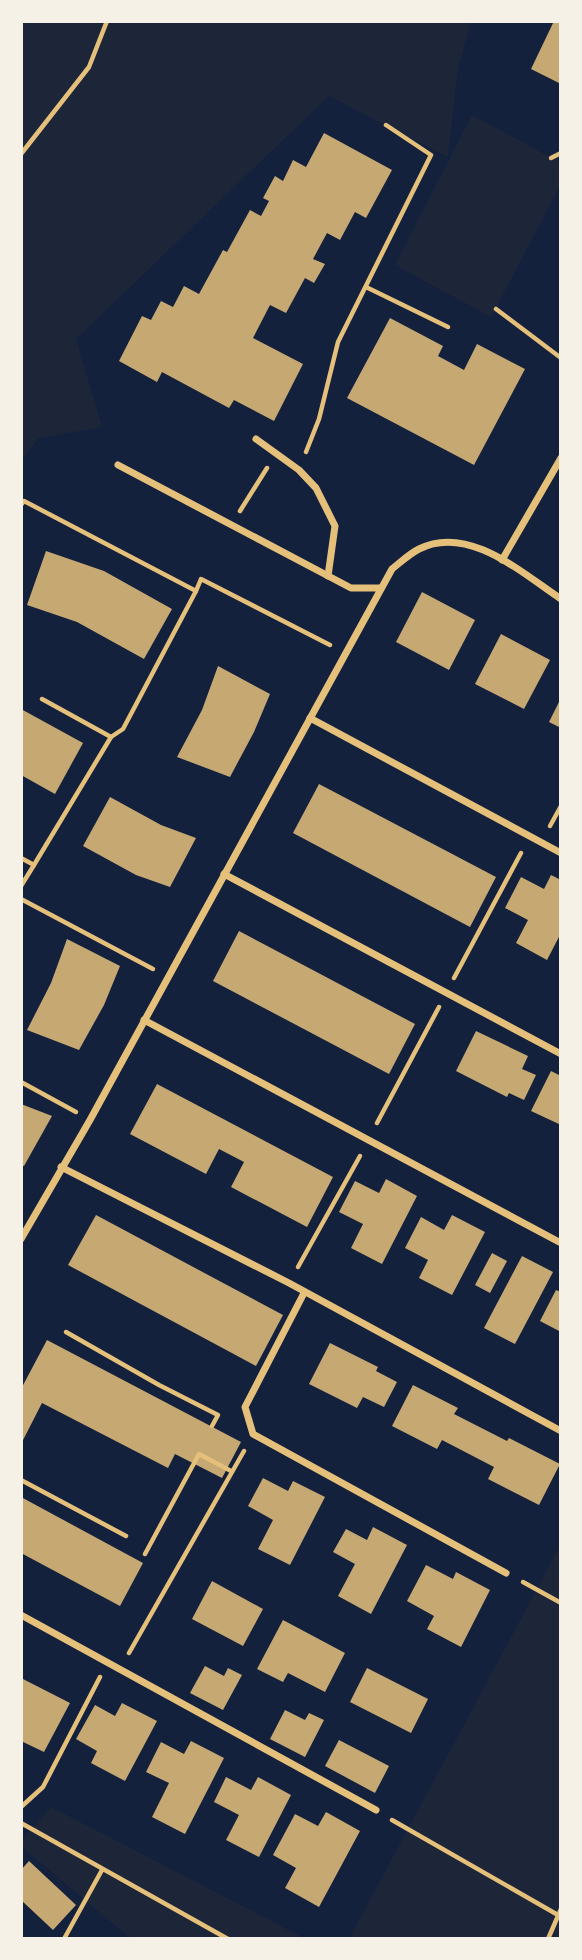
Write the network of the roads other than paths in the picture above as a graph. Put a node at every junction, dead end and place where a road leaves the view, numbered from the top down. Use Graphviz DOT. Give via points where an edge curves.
graph roads {
  1 [pos="256,439"];
  2 [pos="561,458"];
  3 [pos="118,465"];
  4 [pos="502,560"];
  5 [pos="328,576"];
  6 [pos="381,588"];
  7 [pos="561,599"];
  8 [pos="310,718"];
  9 [pos="561,853"];
  10 [pos="224,874"];
  11 [pos="144,1020"];
  12 [pos="561,1054"];
  13 [pos="61,1167"];
  14 [pos="21,1239"];
  15 [pos="561,1242"];
  16 [pos="304,1293"];
  17 [pos="561,1431"];
  18 [pos="506,1573"];
  19 [pos="21,1615"];
  20 [pos="376,1811"];
  1 -- 5 [label="street" via="316,488 335,526"];
  2 -- 4 [label="street"];
  3 -- 5 [label="street"];
  4 -- 6 [label="street" via="475,546 448,541 420,549 392,569"];
  4 -- 7 [label="street"];
  5 -- 6 [label="street" via="351,588"];
  6 -- 8 [label="street"];
  8 -- 9 [label="street"];
  8 -- 10 [label="street"];
  10 -- 11 [label="street"];
  10 -- 12 [label="street"];
  11 -- 13 [label="street"];
  11 -- 15 [label="street"];
  13 -- 14 [label="street"];
  13 -- 16 [label="street"];
  16 -- 17 [label="street"];
  16 -- 18 [label="street" via="245,1407 253,1434"];
  19 -- 20 [label="street"];
}
